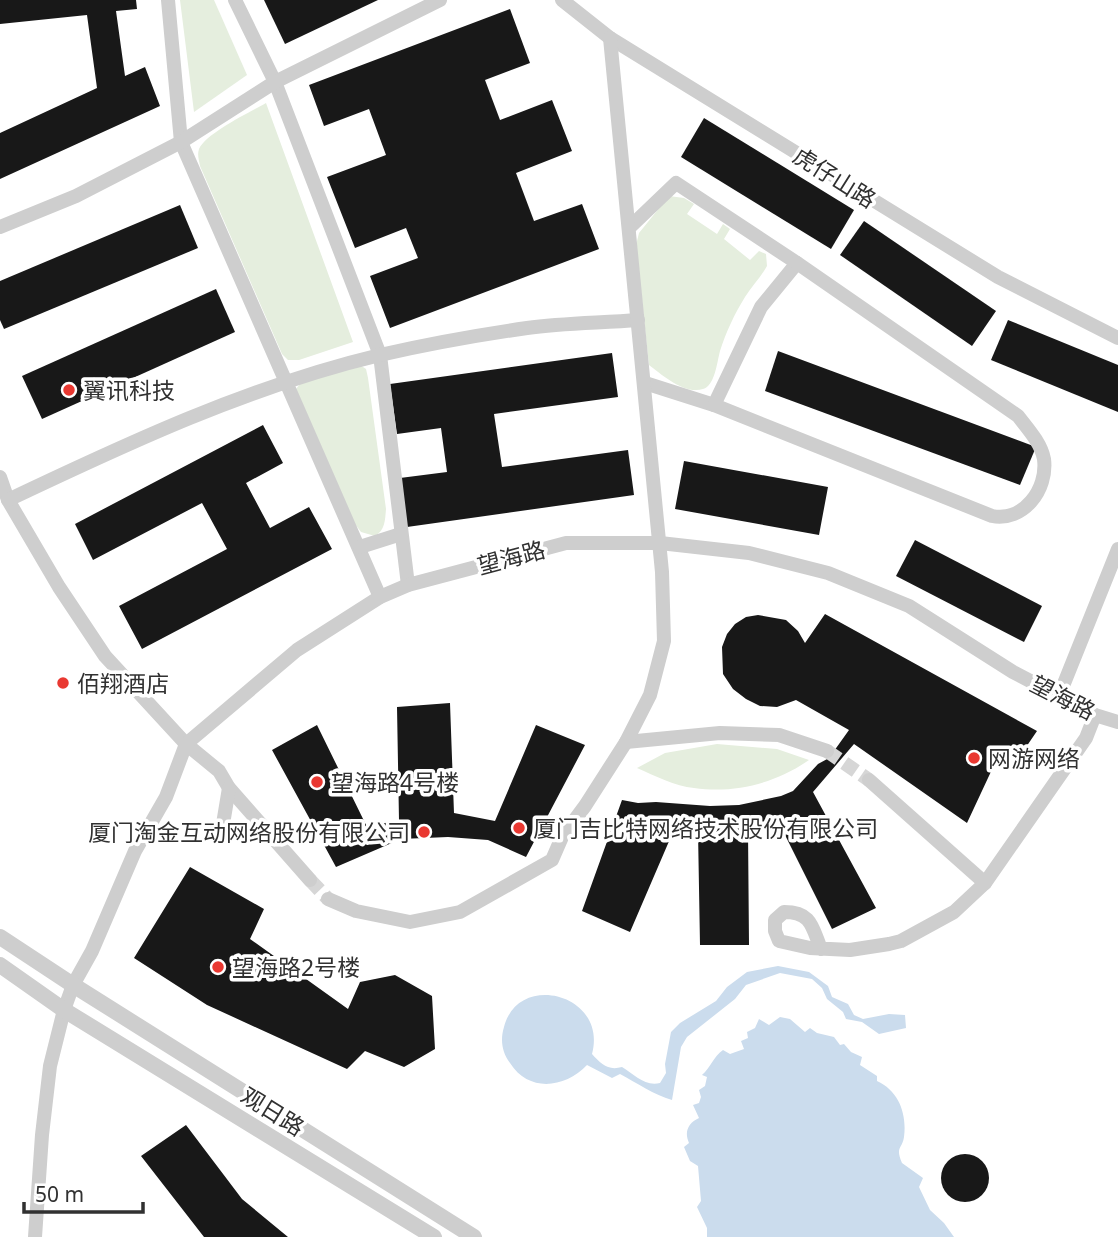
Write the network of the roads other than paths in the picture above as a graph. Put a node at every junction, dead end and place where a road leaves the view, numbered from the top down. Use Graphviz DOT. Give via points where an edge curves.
graph roads {
  1 [pos="168,0"];
  2 [pos="235,0"];
  3 [pos="440,0"];
  4 [pos="562,0"];
  5 [pos="610,37"];
  6 [pos="275,82"];
  7 [pos="181,142"];
  8 [pos="0,228"];
  9 [pos="629,229"];
  10 [pos="797,263"];
  11 [pos="638,320"];
  12 [pos="1118,338"];
  13 [pos="380,355"];
  14 [pos="285,383"];
  15 [pos="645,383"];
  16 [pos="714,405"];
  17 [pos="0,477"];
  18 [pos="8,500"];
  19 [pos="401,534"];
  20 [pos="660,543"];
  21 [pos="360,547"];
  22 [pos="1118,549"];
  23 [pos="1112,583"];
  24 [pos="408,585"];
  25 [pos="380,597"];
  26 [pos="1059,696"];
  27 [pos="1096,715"];
  28 [pos="1118,722"];
  29 [pos="626,742"];
  30 [pos="186,744"];
  31 [pos="827,751"];
  32 [pos="869,780"];
  33 [pos="229,788"];
  34 [pos="223,824"];
  35 [pos="310,880"];
  36 [pos="985,883"];
  37 [pos="328,899"];
  38 [pos="0,937"];
  39 [pos="821,949"];
  40 [pos="0,965"];
  41 [pos="73,985"];
  42 [pos="64,1010"];
  43 [pos="31,1235"];
  44 [pos="434,1237"];
  45 [pos="474,1237"];
  1 -- 7 [label="street"];
  2 -- 6 [label="street"];
  3 -- 6 [label="street"];
  4 -- 5 [label="street, 虎仔山路"];
  5 -- 9 [label="street"];
  5 -- 12 [label="street, 虎仔山路" via="998,277"];
  6 -- 7 [label="street"];
  6 -- 13 [label="street"];
  7 -- 8 [label="street" via="76,196"];
  7 -- 14 [label="street"];
  9 -- 10 [label="street" via="677,183"];
  9 -- 11 [label="street"];
  10 -- 16 [label="street" via="761,307"];
  10 -- 16 [label="street" via="1018,416 1044,459 1042,484 1019,512 992,516"];
  11 -- 13 [label="street" via="528,328"];
  11 -- 15 [label="street"];
  13 -- 14 [label="street"];
  13 -- 19 [label="street"];
  14 -- 18 [label="street" via="159,431"];
  14 -- 21 [label="street"];
  15 -- 16 [label="street"];
  15 -- 20 [label="street"];
  17 -- 18 [label="street"];
  18 -- 30 [label="street" via="105,656"];
  19 -- 21 [label="street"];
  19 -- 24 [label="street"];
  20 -- 24 [label="street, 望海路" via="566,543"];
  20 -- 26 [label="street, 望海路" via="749,553 828,573 909,606"];
  20 -- 29 [label="street" via="664,640 650,695"];
  21 -- 25 [label="street"];
  22 -- 23 [label="street"];
  23 -- 26 [label="street"];
  24 -- 25 [label="street, 望海路"];
  25 -- 30 [label="street, 望海路" via="298,650"];
  26 -- 27 [label="street, 望海路"];
  27 -- 28 [label="street, 望海路"];
  27 -- 36 [label="street" via="1086,738"];
  29 -- 31 [label="street" via="720,733 779,735"];
  29 -- 37 [label="street" via="562,837 552,860 480,902 460,912 410,922 356,911"];
  30 -- 33 [label="street" via="219,771"];
  30 -- 41 [label="street, 望海路" via="166,797 135,850"];
  32 -- 36 [label="street"];
  33 -- 34 [label="street"];
  33 -- 35 [label="street"];
  36 -- 39 [label="street" via="954,912 901,941 850,950"];
  38 -- 41 [label="street, 观日路"];
  40 -- 42 [label="street, 观日路"];
  41 -- 42 [label="street"];
  41 -- 45 [label="street, 观日路"];
  42 -- 43 [label="street" via="50,1066"];
  42 -- 44 [label="street, 观日路"];
}
